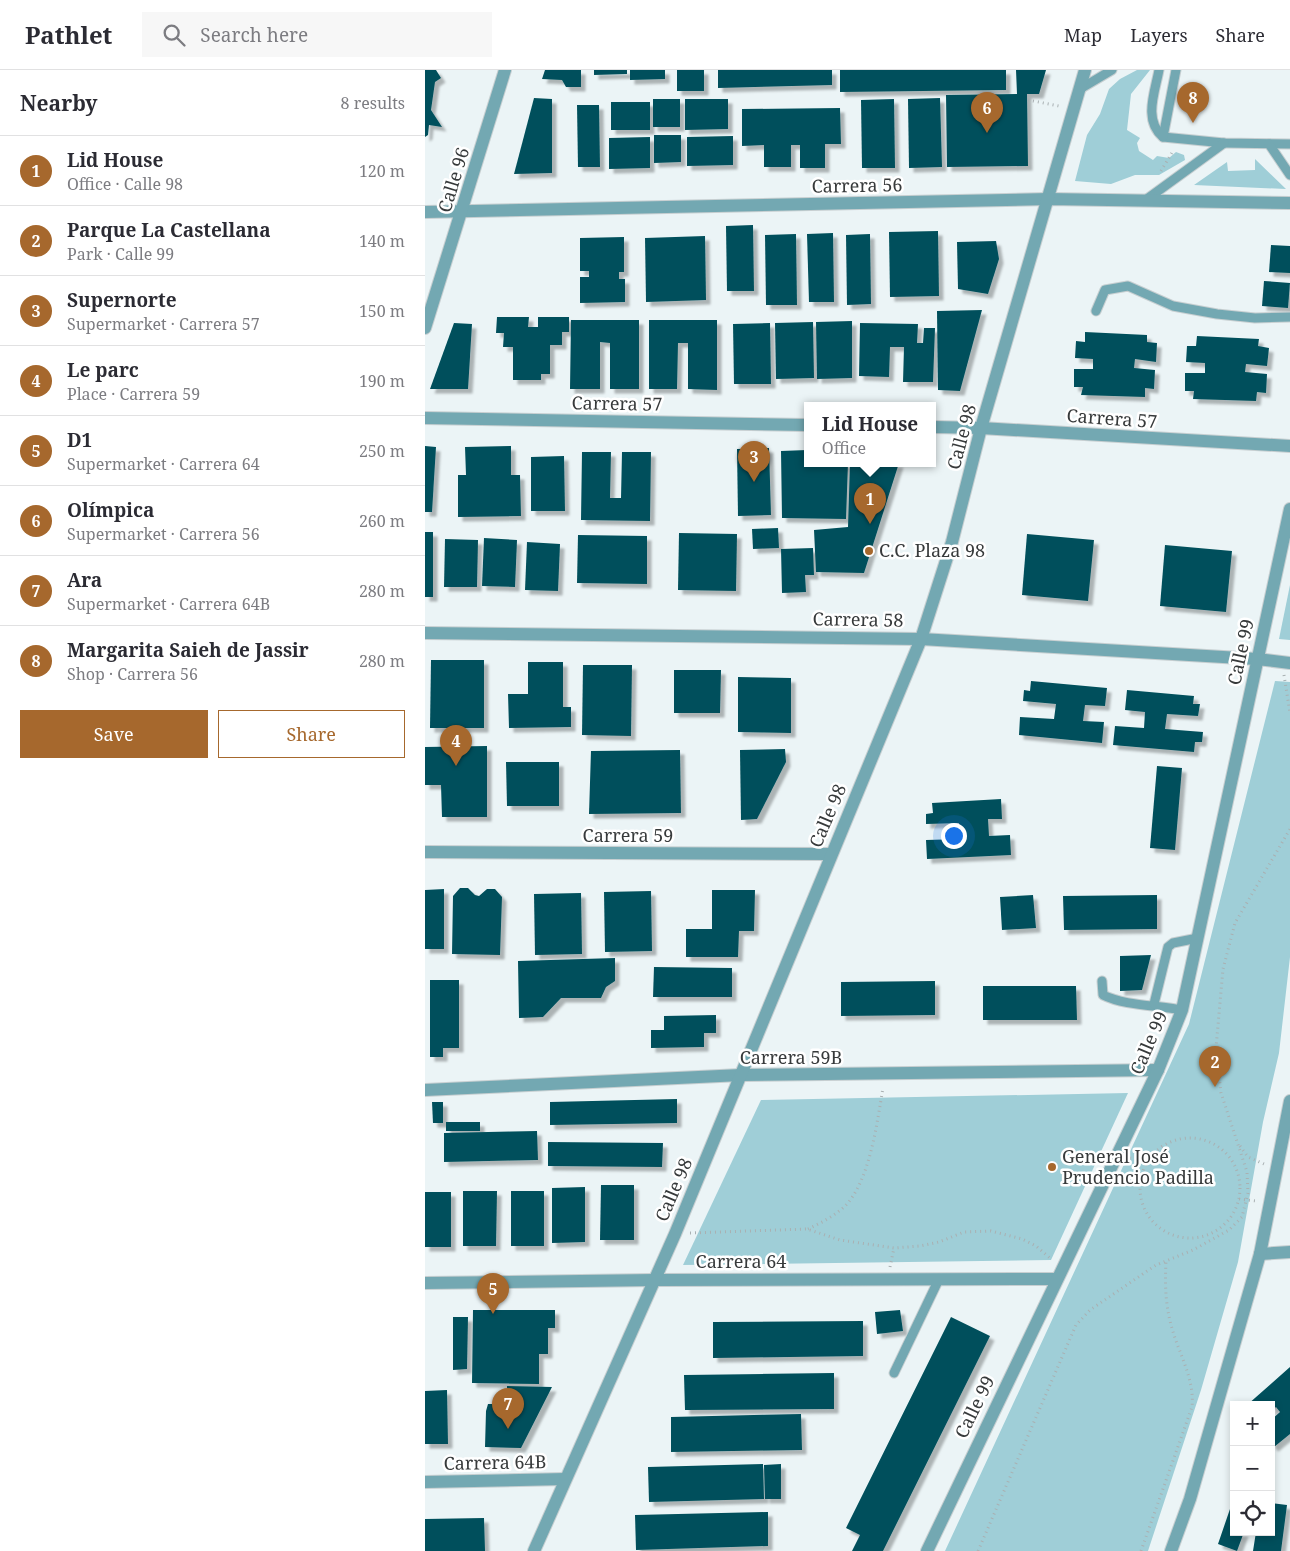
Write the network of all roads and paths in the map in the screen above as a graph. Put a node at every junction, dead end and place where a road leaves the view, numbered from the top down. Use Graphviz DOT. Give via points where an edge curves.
graph roads {
  1 [pos="505,70"];
  2 [pos="1085,70"];
  3 [pos="1113,70"];
  4 [pos="1159,70"];
  5 [pos="1176,70"];
  6 [pos="1080,89"];
  7 [pos="1028,100"];
  8 [pos="1075,108"];
  9 [pos="1163,136"];
  10 [pos="1179,140"];
  11 [pos="1224,143"];
  12 [pos="1269,144"];
  13 [pos="1290,144"];
  14 [pos="1290,174"];
  15 [pos="1157,179"];
  16 [pos="1049,199"];
  17 [pos="1147,199"];
  18 [pos="1290,203"];
  19 [pos="425,212"];
  20 [pos="462,212"];
  21 [pos="1095,311"];
  22 [pos="1290,317"];
  23 [pos="425,328"];
  24 [pos="425,418"];
  25 [pos="804,425"];
  26 [pos="936,427"];
  27 [pos="981,428"];
  28 [pos="1290,446"];
  29 [pos="1290,509"];
  30 [pos="425,633"];
  31 [pos="921,638"];
  32 [pos="1257,659"];
  33 [pos="1287,663"];
  34 [pos="1290,713"];
  35 [pos="1290,829"];
  36 [pos="425,852"];
  37 [pos="831,854"];
  38 [pos="1198,938"];
  39 [pos="1102,981"];
  40 [pos="1155,1004"];
  41 [pos="1182,1010"];
  42 [pos="1158,1070"];
  43 [pos="741,1075"];
  44 [pos="885,1075"];
  45 [pos="425,1090"];
  46 [pos="1290,1101"];
  47 [pos="1146,1163"];
  48 [pos="807,1229"];
  49 [pos="675,1234"];
  50 [pos="1290,1252"];
  51 [pos="1261,1254"];
  52 [pos="1166,1259"];
  53 [pos="1060,1274"];
  54 [pos="939,1279"];
  55 [pos="655,1280"];
  56 [pos="425,1283"];
  57 [pos="894,1373"];
  58 [pos="565,1479"];
  59 [pos="425,1482"];
  60 [pos="535,1551"];
  61 [pos="927,1551"];
  62 [pos="978,1551"];
  63 [pos="1141,1551"];
  64 [pos="1171,1551"];
  1 -- 20 [label="street, Calle 96"];
  2 -- 6 [label="street, Calle 98"];
  3 -- 6 [label="lane"];
  4 -- 9 [label="lane" via="1151,113 1152,124"];
  5 -- 9 [label="lane"];
  6 -- 8 [label="street, Calle 98"];
  7 -- 8 [label="path"];
  8 -- 16 [label="street, Calle 98"];
  9 -- 10 [label="lane"];
  10 -- 11 [label="lane"];
  10 -- 15 [label="path"];
  11 -- 12 [label="lane"];
  11 -- 17 [label="lane"];
  12 -- 13 [label="lane"];
  12 -- 14 [label="lane"];
  16 -- 17 [label="street, Carrera 56"];
  16 -- 20 [label="street, Carrera 56"];
  16 -- 27 [label="street, Calle 98"];
  17 -- 18 [label="street, Carrera 56"];
  19 -- 20 [label="street, Carrera 56"];
  20 -- 23 [label="street, Calle 96"];
  21 -- 22 [label="lane" via="1105,290 1128,286 1173,306 1255,318"];
  24 -- 25 [label="street, Carrera 57"];
  26 -- 27 [label="street, Carrera 57"];
  27 -- 28 [label="street, Carrera 57"];
  27 -- 31 [label="street, Calle 98" via="952,542"];
  29 -- 32 [label="street, Calle 99"];
  30 -- 31 [label="street, Carrera 58"];
  31 -- 32 [label="street, Carrera 58"];
  31 -- 37 [label="street, Calle 98"];
  32 -- 33 [label="street, Carrera 58"];
  32 -- 38 [label="street, Calle 99"];
  33 -- 34 [label="path" via="1283,674"];
  35 -- 52 [label="path" via="1235,923 1223,969 1216,1048 1221,1093 1247,1172 1248,1193 1242,1217 1229,1230 1193,1250"];
  36 -- 37 [label="street, Carrera 59"];
  37 -- 43 [label="street, Calle 98"];
  38 -- 40 [label="lane" via="1168,947"];
  38 -- 41 [label="street, Calle 99"];
  39 -- 40 [label="lane" via="1102,992 1106,996 1120,1002"];
  40 -- 41 [label="lane"];
  41 -- 42 [label="street, Calle 99"];
  42 -- 44 [label="street, Carrera 59B"];
  42 -- 53 [label="street, Calle 99"];
  43 -- 44 [label="street, Carrera 59B"];
  43 -- 45 [label="street, Carrera 59B"];
  43 -- 49 [label="street, Calle 98"];
  44 -- 48 [label="path" via="875,1132 861,1180 845,1206"];
  46 -- 51 [label="street"];
  47 -- 47 [label="path" via="1140,1184 1143,1205 1154,1223 1172,1235 1193,1238 1213,1232 1230,1218 1239,1199 1240,1179 1232,1160 1218,1146 1199,1138 1178,1139 1160,1148"];
  48 -- 49 [label="path"];
  48 -- 53 [label="path" via="840,1240 894,1248 939,1242 964,1232 991,1231 1035,1246"];
  49 -- 55 [label="street, Calle 98"];
  50 -- 51 [label="street"];
  51 -- 64 [label="street" via="1190,1499"];
  52 -- 62 [label="path" via="1090,1310 1076,1325"];
  52 -- 63 [label="path" via="1164,1294 1193,1394 1192,1407"];
  53 -- 54 [label="street, Carrera 64"];
  53 -- 61 [label="street, Calle 99"];
  54 -- 55 [label="street, Carrera 64"];
  54 -- 57 [label="lane"];
  55 -- 56 [label="street, Carrera 64"];
  55 -- 58 [label="street, Calle 98"];
  58 -- 59 [label="street, Carrera 64B"];
  58 -- 60 [label="street, Calle 98"];
}
